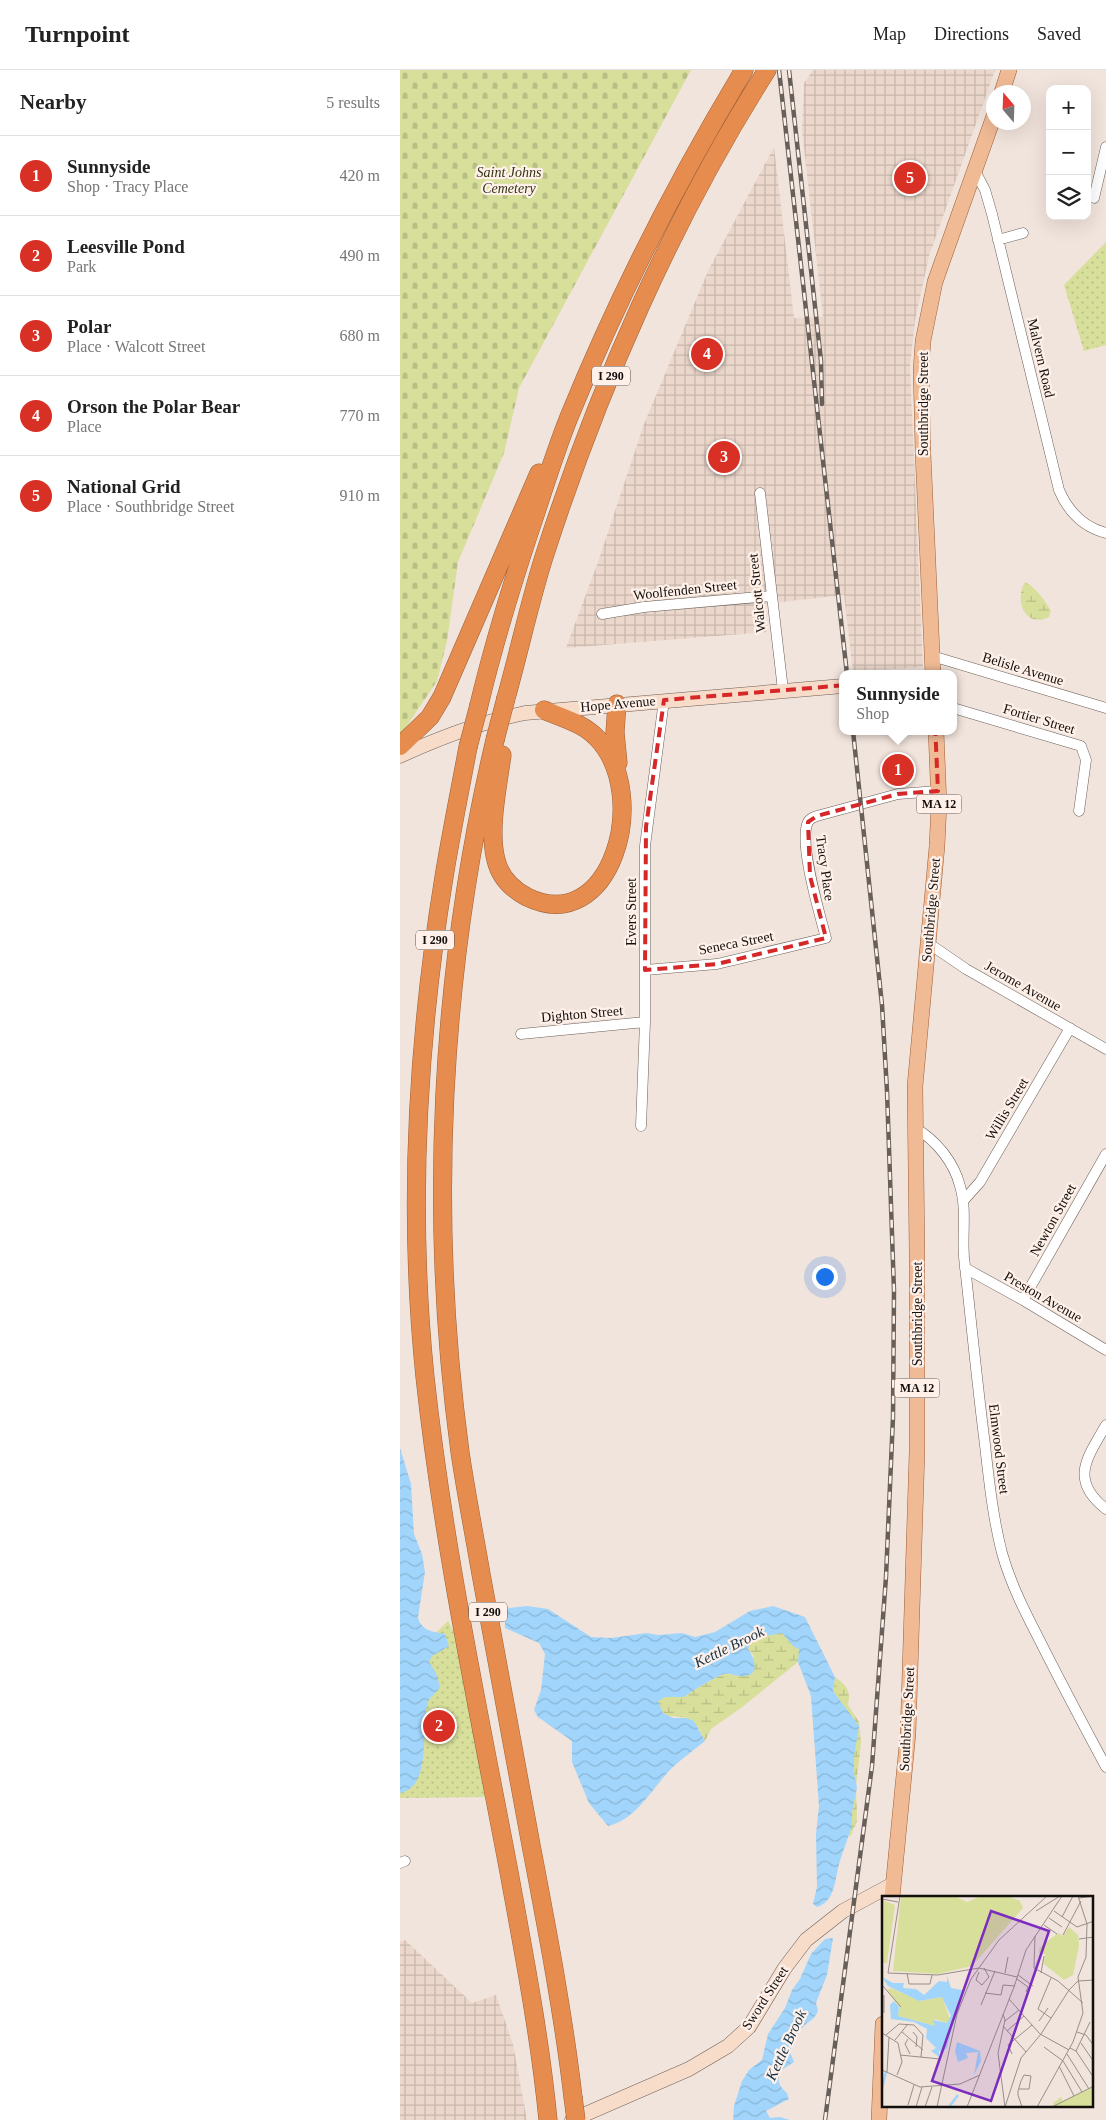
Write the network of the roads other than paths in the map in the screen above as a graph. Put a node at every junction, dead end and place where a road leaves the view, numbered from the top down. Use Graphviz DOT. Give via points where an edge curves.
graph roads {
  1 [pos="744,70"];
  2 [pos="767,70"];
  3 [pos="1009,70"];
  4 [pos="1004,85"];
  5 [pos="989,130"];
  6 [pos="1106,147"];
  7 [pos="974,171"];
  8 [pos="1094,198"];
  9 [pos="1023,233"];
  10 [pos="998,240"];
  11 [pos="600,344"];
  12 [pos="760,493"];
  13 [pos="1106,533"];
  14 [pos="771,596"];
  15 [pos="602,614"];
  16 [pos="932,656"];
  17 [pos="933,670"];
  18 [pos="839,686"];
  19 [pos="783,690"];
  20 [pos="664,700"];
  21 [pos="617,704"];
  22 [pos="1106,708"];
  23 [pos="957,709"];
  24 [pos="544,710"];
  25 [pos="936,735"];
  26 [pos="500,739"];
  27 [pos="400,746"];
  28 [pos="400,756"];
  29 [pos="621,784"];
  30 [pos="938,791"];
  31 [pos="1079,811"];
  32 [pos="825,932"];
  33 [pos="928,943"];
  34 [pos="645,970"];
  35 [pos="645,1022"];
  36 [pos="1070,1028"];
  37 [pos="521,1034"];
  38 [pos="1106,1049"];
  39 [pos="641,1126"];
  40 [pos="915,1128"];
  41 [pos="1106,1154"];
  42 [pos="963,1201"];
  43 [pos="965,1268"];
  44 [pos="1024,1300"];
  45 [pos="1106,1350"];
  46 [pos="1106,1425"];
  47 [pos="1106,1509"];
  48 [pos="1106,1767"];
  49 [pos="892,1891"];
  50 [pos="882,2062"];
  51 [pos="548,2114"];
  52 [pos="574,2120"];
  53 [pos="879,2120"];
  1 -- 11 [label="highway, I 290" via="669,202"];
  2 -- 26 [label="highway, I 290, bridge" via="663,259 603,394 545,553"];
  3 -- 4 [label="main road"];
  5 -- 7 [label="main road, Southbridge Street"];
  6 -- 8 [label="street"];
  7 -- 10 [label="street, Malvern Road" via="986,190"];
  7 -- 16 [label="main road, Southbridge Street" via="935,282 922,349"];
  9 -- 10 [label="street"];
  10 -- 13 [label="street, Malvern Road" via="1059,490 1071,511 1082,522"];
  11 -- 27 [label="highway" via="563,412 442,697 430,717"];
  11 -- 51 [label="highway, I 290, bridge" via="568,418 519,563 468,747 443,878 425,1027 416,1196 425,1376 440,1492 532,2000"];
  12 -- 14 [label="street, Walcott Street"];
  14 -- 15 [label="street, Woolfenden Street" via="644,607"];
  14 -- 19 [label="street, Walcott Street"];
  16 -- 17 [label="main road, Southbridge Street"];
  16 -- 22 [label="street, Belisle Avenue"];
  18 -- 19 [label="main road, Hope Avenue"];
  19 -- 20 [label="main road, Hope Avenue"];
  20 -- 21 [label="main road, Hope Avenue"];
  20 -- 34 [label="street, Evers Street" via="646,827"];
  21 -- 24 [label="main road, Hope Avenue"];
  21 -- 29 [label="highway" via="615,732"];
  23 -- 31 [label="street, Fortier Street" via="1081,746 1086,760"];
  24 -- 28 [label="main road, Hope Avenue" via="484,722"];
  24 -- 29 [label="highway" via="575,722 596,736 611,756"];
  25 -- 30 [label="main road, Southbridge Street / MA 12"];
  26 -- 29 [label="highway" via="494,824 496,860 507,882 535,900 547,903 569,901 581,897 600,879 614,857 621,830"];
  26 -- 52 [label="highway, I 290, bridge" via="466,890 449,1033 442,1203 446,1313 462,1467 557,1985"];
  30 -- 32 [label="street, Tracy Place" via="898,794 812,817 806,832 810,876"];
  30 -- 33 [label="main road, Southbridge Street / MA 12"];
  32 -- 34 [label="street, Seneca Street" via="826,938 717,964"];
  33 -- 36 [label="street, Jerome Avenue" via="966,969"];
  33 -- 40 [label="main road, Southbridge Street / MA 12" via="915,1086"];
  34 -- 35 [label="street, Evers Street"];
  35 -- 37 [label="street, Dighton Street"];
  35 -- 39 [label="street, Evers Street"];
  36 -- 38 [label="street, Jerome Avenue"];
  36 -- 42 [label="street, Willis Street" via="980,1182"];
  40 -- 42 [label="street, Elmwood Street" via="929,1136 945,1156 956,1173"];
  40 -- 49 [label="main road, Southbridge Street / MA 12" via="918,1363 913,1600 908,1734"];
  41 -- 44 [label="street, Newton Street"];
  42 -- 43 [label="street, Elmwood Street"];
  43 -- 44 [label="street, Preston Avenue"];
  43 -- 48 [label="street, Elmwood Street" via="992,1500 1002,1552 1020,1602"];
  44 -- 45 [label="street, Preston Avenue"];
  46 -- 47 [label="street" via="1089,1453 1084,1474 1090,1494"];
  49 -- 52 [label="main road, Sword Street" via="843,1911 806,1940 784,1969 749,2027 728,2046 689,2070"];
  50 -- 53 [label="main road"];
}
